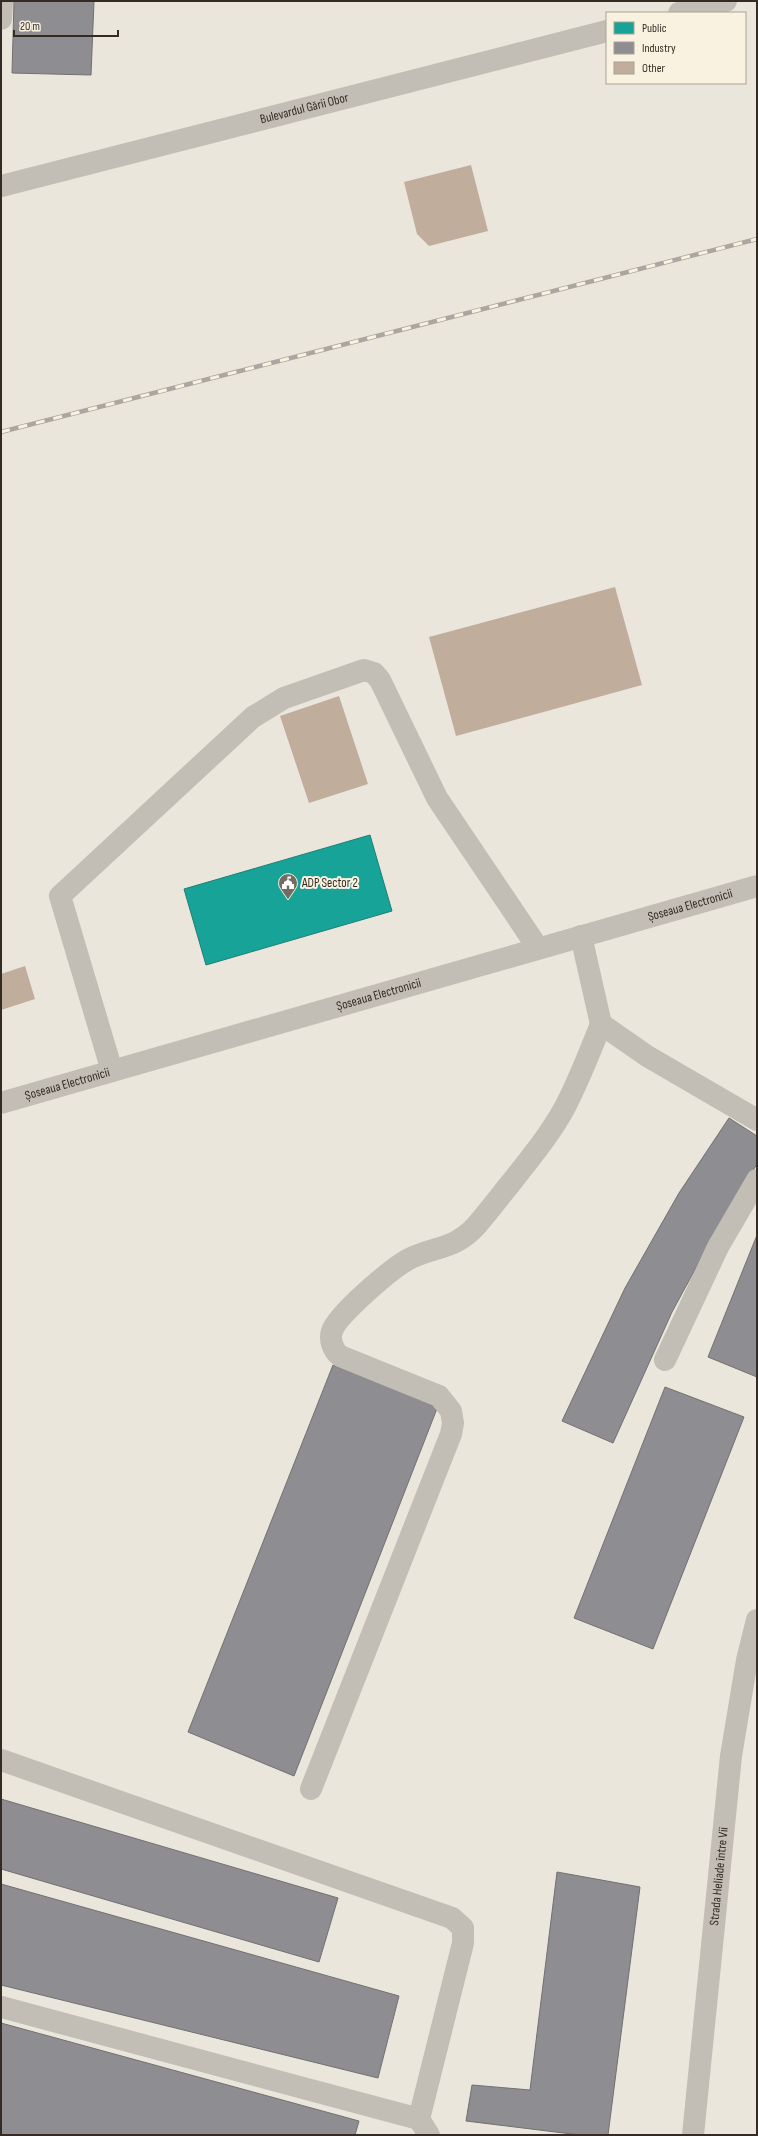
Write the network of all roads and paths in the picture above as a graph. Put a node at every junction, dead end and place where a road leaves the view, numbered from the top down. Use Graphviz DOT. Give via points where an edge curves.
graph roads {
  1 [pos="2,1"];
  2 [pos="726,1"];
  3 [pos="683,12"];
  4 [pos="1,19"];
  5 [pos="606,31"];
  6 [pos="1,186"];
  7 [pos="757,886"];
  8 [pos="581,936"];
  9 [pos="538,948"];
  10 [pos="601,1024"];
  11 [pos="112,1071"];
  12 [pos="1,1103"];
  13 [pos="757,1120"];
  14 [pos="757,1180"];
  15 [pos="666,1360"];
  16 [pos="757,1620"];
  17 [pos="1,1760"];
  18 [pos="311,1789"];
  19 [pos="1,2007"];
  20 [pos="424,2127"];
  21 [pos="693,2135"];
  1 -- 4 [label="street"];
  2 -- 3 [label="street"];
  5 -- 6 [label="street, Bulevardul Gării Obor"];
  7 -- 8 [label="street, Șoseaua Electronicii"];
  8 -- 9 [label="street, Șoseaua Electronicii"];
  8 -- 10 [label="street"];
  9 -- 11 [label="street, Șoseaua Electronicii"];
  9 -- 11 [label="street" via="436,798 380,680 374,673 364,670 284,698 252,717 60,896"];
  10 -- 13 [label="street" via="647,1056"];
  10 -- 18 [label="street" via="564,1109 542,1143 476,1226 452,1245 420,1255 393,1269 366,1292 335,1325 332,1332 332,1344 340,1356 439,1396 451,1411 453,1424"];
  11 -- 12 [label="street, Șoseaua Electronicii"];
  14 -- 15 [label="street" via="718,1246"];
  16 -- 21 [label="street, Strada Heliade între Vii" via="747,1660 731,1756"];
  17 -- 20 [label="street" via="452,1918 463,1928 464,1943"];
  19 -- 20 [label="street"];
}
